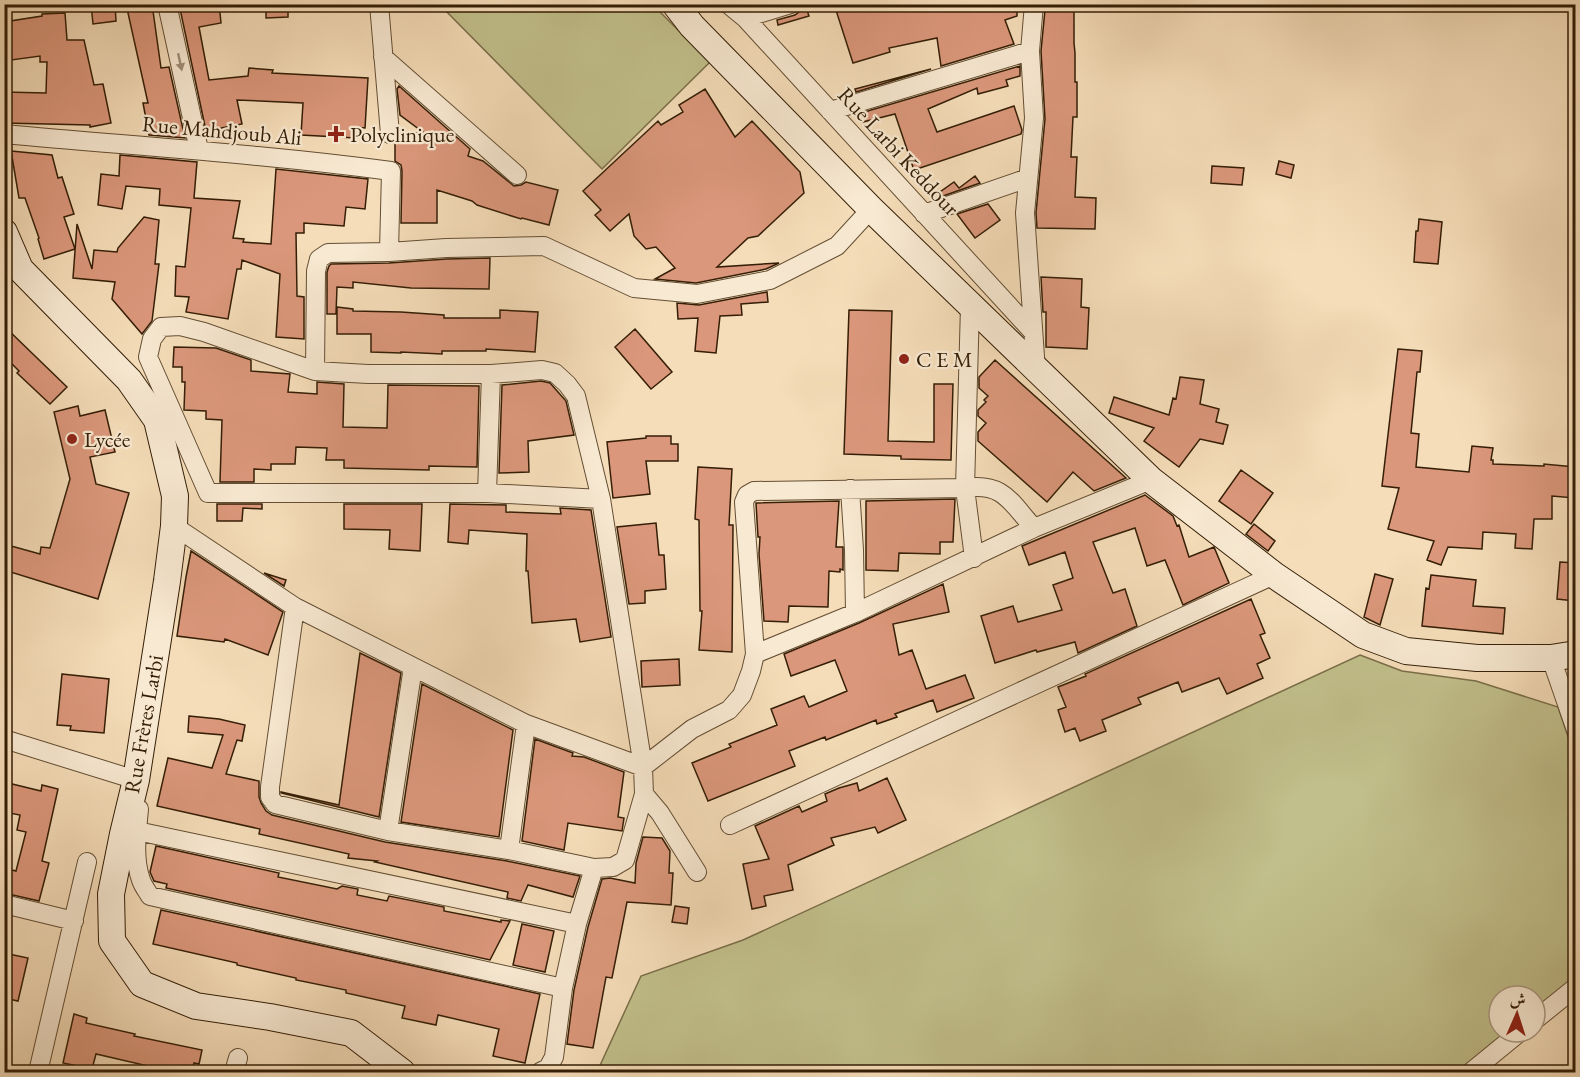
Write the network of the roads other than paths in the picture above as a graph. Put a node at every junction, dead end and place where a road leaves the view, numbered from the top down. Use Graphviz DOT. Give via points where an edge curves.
graph roads {
  1 [pos="167,4"];
  2 [pos="379,4"];
  3 [pos="675,4"];
  4 [pos="728,4"];
  5 [pos="791,4"];
  6 [pos="1034,4"];
  7 [pos="745,18"];
  8 [pos="1030,51"];
  9 [pos="384,57"];
  10 [pos="830,111"];
  11 [pos="4,134"];
  12 [pos="390,134"];
  13 [pos="199,150"];
  14 [pos="517,175"];
  15 [pos="1028,178"];
  16 [pos="871,208"];
  17 [pos="924,214"];
  18 [pos="4,232"];
  19 [pos="389,252"];
  20 [pos="970,306"];
  21 [pos="1033,332"];
  22 [pos="1036,370"];
  23 [pos="315,371"];
  24 [pos="491,374"];
  25 [pos="1150,480"];
  26 [pos="965,488"];
  27 [pos="850,489"];
  28 [pos="208,493"];
  29 [pos="487,493"];
  30 [pos="175,496"];
  31 [pos="601,499"];
  32 [pos="174,526"];
  33 [pos="1034,528"];
  34 [pos="974,558"];
  35 [pos="1274,575"];
  36 [pos="294,607"];
  37 [pos="855,613"];
  38 [pos="755,654"];
  39 [pos="1563,656"];
  40 [pos="413,667"];
  41 [pos="526,724"];
  42 [pos="1575,730"];
  43 [pos="4,739"];
  44 [pos="140,751"];
  45 [pos="643,766"];
  46 [pos="136,780"];
  47 [pos="644,794"];
  48 [pos="730,825"];
  49 [pos="388,831"];
  50 [pos="130,832"];
  51 [pos="509,850"];
  52 [pos="87,862"];
  53 [pos="594,868"];
  54 [pos="697,873"];
  55 [pos="4,904"];
  56 [pos="74,921"];
  57 [pos="577,924"];
  58 [pos="1575,987"];
  59 [pos="563,988"];
  60 [pos="1547,1010"];
  61 [pos="1505,1044"];
  62 [pos="38,1072"];
  63 [pos="402,1072"];
  64 [pos="540,1072"];
  65 [pos="1471,1072"];
  1 -- 13 [label="street, one-way"];
  2 -- 9 [label="street"];
  3 -- 16 [label="main road"];
  4 -- 7 [label="street, Rue Larbi Keddour"];
  5 -- 7 [label="street"];
  6 -- 8 [label="street"];
  7 -- 10 [label="street, Rue Larbi Keddour"];
  8 -- 10 [label="street"];
  8 -- 15 [label="street" via="1034,118"];
  9 -- 12 [label="street"];
  9 -- 14 [label="street"];
  10 -- 17 [label="street, Rue Larbi Keddour"];
  11 -- 13 [label="street, Rue Mahdjoub Ali"];
  13 -- 19 [label="street, Rue Mahdjoub Ali" via="391,171"];
  15 -- 17 [label="street"];
  15 -- 21 [label="street" via="1025,213"];
  16 -- 19 [label="street" via="837,246 770,280 697,294 634,288 544,246"];
  16 -- 20 [label="main road"];
  17 -- 21 [label="street, Rue Larbi Keddour"];
  18 -- 30 [label="main road, Rue Frères Larbi" via="20,269 129,380 156,420"];
  19 -- 23 [label="street" via="328,253 319,259"];
  20 -- 22 [label="main road"];
  20 -- 26 [label="street"];
  21 -- 22 [label="street"];
  22 -- 25 [label="main road"];
  23 -- 24 [label="street"];
  23 -- 28 [label="street" via="204,332 180,326 161,327 152,339 148,357"];
  24 -- 29 [label="street"];
  24 -- 31 [label="street" via="542,370 555,373 567,384 576,396"];
  25 -- 33 [label="street"];
  25 -- 35 [label="main road"];
  26 -- 27 [label="street"];
  26 -- 33 [label="street" via="1000,491"];
  26 -- 34 [label="street"];
  27 -- 37 [label="street"];
  27 -- 38 [label="street" via="754,491 747,495 744,502"];
  28 -- 29 [label="street"];
  28 -- 30 [label="street"];
  29 -- 31 [label="street"];
  30 -- 32 [label="main road, Rue Frères Larbi"];
  31 -- 45 [label="street"];
  32 -- 36 [label="street"];
  32 -- 44 [label="main road, Rue Frères Larbi"];
  33 -- 34 [label="street"];
  34 -- 37 [label="street"];
  35 -- 39 [label="main road" via="1363,635 1406,651 1477,658"];
  35 -- 48 [label="street"];
  36 -- 40 [label="street"];
  36 -- 49 [label="street" via="270,797 275,804"];
  37 -- 38 [label="street"];
  38 -- 45 [label="street" via="742,695 729,710 692,729"];
  39 -- 42 [label="street"];
  40 -- 41 [label="street"];
  40 -- 49 [label="street"];
  41 -- 45 [label="street"];
  41 -- 51 [label="street"];
  43 -- 46 [label="street"];
  44 -- 46 [label="main road, Rue Frères Larbi"];
  44 -- 50 [label="street" via="142,778"];
  45 -- 47 [label="street"];
  46 -- 50 [label="main road, Rue Frères Larbi"];
  47 -- 53 [label="street" via="625,860 613,867"];
  47 -- 54 [label="street"];
  49 -- 51 [label="street"];
  50 -- 57 [label="street"];
  50 -- 59 [label="street" via="141,882 150,896"];
  50 -- 63 [label="main road, Rue Frères Larbi" via="111,894 112,941 142,984 196,1006 351,1033"];
  51 -- 53 [label="street"];
  52 -- 56 [label="street"];
  53 -- 57 [label="street"];
  55 -- 56 [label="street"];
  56 -- 62 [label="street"];
  57 -- 59 [label="street"];
  58 -- 60 [label="street"];
  59 -- 64 [label="street" via="554,1057 548,1068"];
  61 -- 65 [label="street"];
}
